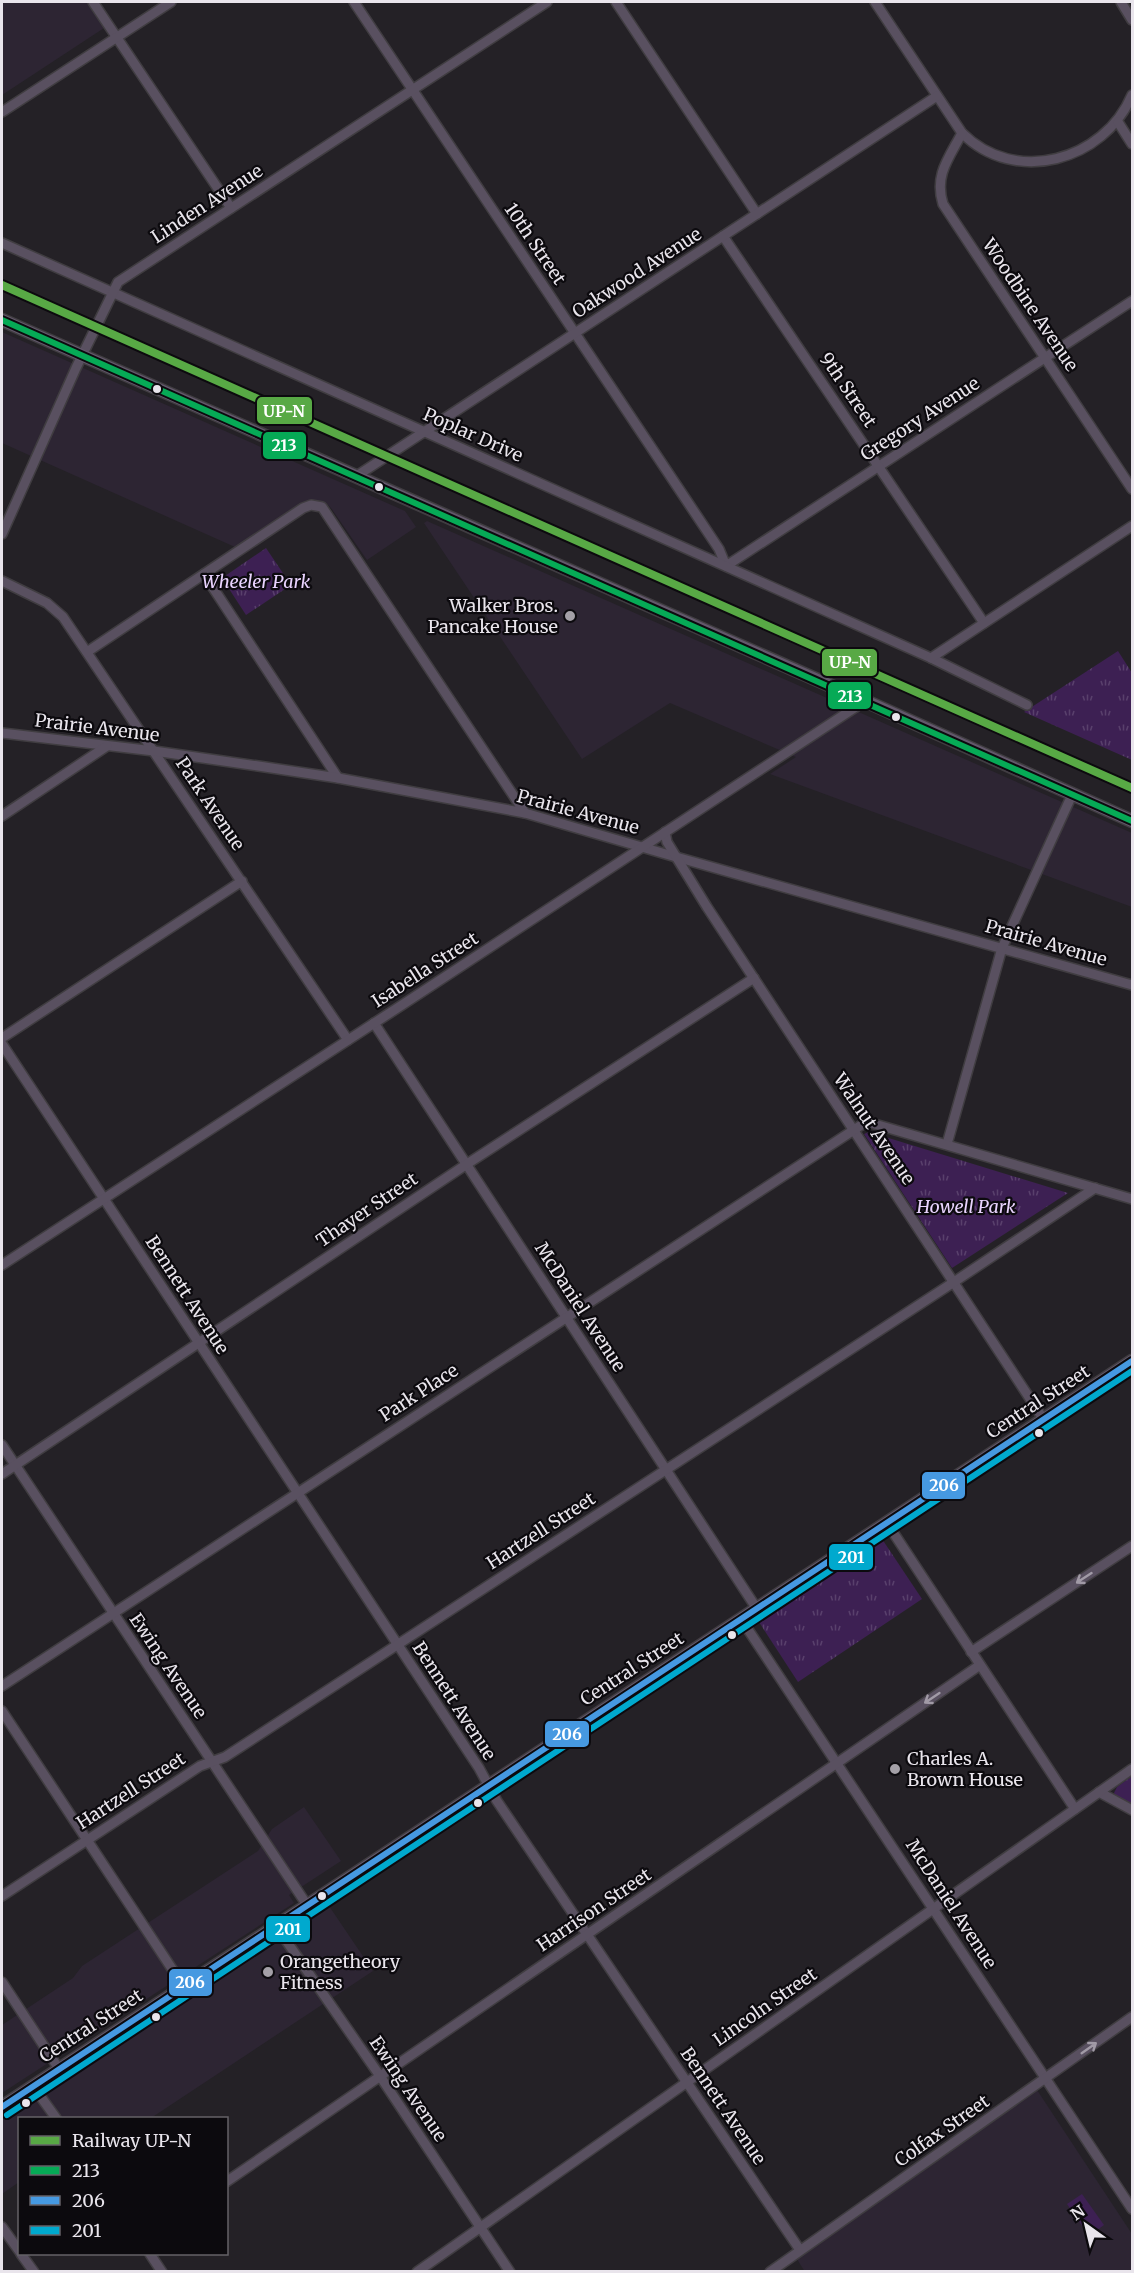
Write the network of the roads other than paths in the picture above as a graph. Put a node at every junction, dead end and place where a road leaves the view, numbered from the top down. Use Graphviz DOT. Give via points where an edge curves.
graph roads {
  1 [pos="93,2"];
  2 [pos="171,2"];
  3 [pos="354,2"];
  4 [pos="547,2"];
  5 [pos="616,2"];
  6 [pos="875,2"];
  7 [pos="1124,6"];
  8 [pos="1132,20"];
  9 [pos="117,37"];
  10 [pos="412,90"];
  11 [pos="1132,95"];
  12 [pos="939,98"];
  13 [pos="2,112"];
  14 [pos="1118,122"];
  15 [pos="962,133"];
  16 [pos="1132,144"];
  17 [pos="231,208"];
  18 [pos="757,214"];
  19 [pos="723,236"];
  20 [pos="2,243"];
  21 [pos="112,292"];
  22 [pos="1132,301"];
  23 [pos="2,321"];
  24 [pos="575,333"];
  25 [pos="81,357"];
  26 [pos="1045,358"];
  27 [pos="424,431"];
  28 [pos="879,466"];
  29 [pos="355,477"];
  30 [pos="1132,489"];
  31 [pos="1132,526"];
  32 [pos="2,534"];
  33 [pos="726,566"];
  34 [pos="204,574"];
  35 [pos="2,581"];
  36 [pos="984,623"];
  37 [pos="87,652"];
  38 [pos="931,658"];
  39 [pos="865,701"];
  40 [pos="1027,705"];
  41 [pos="2,733"];
  42 [pos="107,746"];
  43 [pos="154,751"];
  44 [pos="338,778"];
  45 [pos="1072,795"];
  46 [pos="525,813"];
  47 [pos="2,816"];
  48 [pos="1132,821"];
  49 [pos="665,832"];
  50 [pos="643,847"];
  51 [pos="676,857"];
  52 [pos="242,881"];
  53 [pos="1002,948"];
  54 [pos="754,978"];
  55 [pos="1132,985"];
  56 [pos="374,1023"];
  57 [pos="2,1038"];
  58 [pos="348,1040"];
  59 [pos="2,1044"];
  60 [pos="854,1129"];
  61 [pos="947,1144"];
  62 [pos="467,1164"];
  63 [pos="1095,1188"];
  64 [pos="104,1198"];
  65 [pos="1132,1198"];
  66 [pos="2,1264"];
  67 [pos="954,1282"];
  68 [pos="566,1317"];
  69 [pos="198,1342"];
  70 [pos="1132,1361"];
  71 [pos="1044,1420"];
  72 [pos="2,1445"];
  73 [pos="15,1465"];
  74 [pos="666,1469"];
  75 [pos="2,1474"];
  76 [pos="298,1492"];
  77 [pos="886,1523"];
  78 [pos="1132,1546"];
  79 [pos="757,1609"];
  80 [pos="113,1613"];
  81 [pos="741,1619"];
  82 [pos="398,1644"];
  83 [pos="971,1652"];
  84 [pos="980,1665"];
  85 [pos="2,1686"];
  86 [pos="2,1711"];
  87 [pos="212,1761"];
  88 [pos="837,1763"];
  89 [pos="1132,1768"];
  90 [pos="489,1785"];
  91 [pos="1099,1792"];
  92 [pos="1075,1809"];
  93 [pos="1132,1809"];
  94 [pos="87,1840"];
  95 [pos="2,1896"];
  96 [pos="307,1905"];
  97 [pos="934,1908"];
  98 [pos="276,1926"];
  99 [pos="587,1934"];
  100 [pos="2,1983"];
  101 [pos="184,1987"];
  102 [pos="1132,2017"];
  103 [pos="59,2069"];
  104 [pos="380,2076"];
  105 [pos="1046,2078"];
  106 [pos="687,2082"];
  107 [pos="33,2086"];
  108 [pos="2,2107"];
  109 [pos="55,2117"];
  110 [pos="228,2181"];
  111 [pos="1132,2209"];
  112 [pos="2,2227"];
  113 [pos="481,2227"];
  114 [pos="18,2250"];
  115 [pos="800,2250"];
  116 [pos="22,2255"];
  117 [pos="151,2255"];
  118 [pos="34,2271"];
  119 [pos="162,2271"];
  120 [pos="417,2271"];
  121 [pos="510,2271"];
  122 [pos="770,2271"];
  1 -- 9 [label="street"];
  2 -- 9 [label="street"];
  3 -- 10 [label="street, 10th Street"];
  4 -- 10 [label="street, Linden Avenue"];
  5 -- 18 [label="street"];
  6 -- 12 [label="street"];
  7 -- 8 [label="street"];
  9 -- 13 [label="street"];
  9 -- 17 [label="street"];
  10 -- 17 [label="street, Linden Avenue"];
  10 -- 24 [label="street, 10th Street"];
  11 -- 14 [label="street"];
  12 -- 15 [label="street"];
  12 -- 18 [label="street, Oakwood Avenue"];
  14 -- 15 [label="street" via="1086,149 1049,160 1026,161 997,154 972,143"];
  14 -- 16 [label="street"];
  15 -- 26 [label="street, Woodbine Avenue" via="939,177 943,204"];
  17 -- 21 [label="street, Linden Avenue" via="118,282"];
  18 -- 19 [label="street, Oakwood Avenue"];
  19 -- 24 [label="street, Oakwood Avenue"];
  19 -- 28 [label="street, 9th Street"];
  20 -- 21 [label="street, Poplar Drive"];
  21 -- 25 [label="street, Linden Avenue"];
  21 -- 27 [label="street, Poplar Drive"];
  22 -- 26 [label="street, Gregory Avenue"];
  23 -- 25 [label="main road"];
  24 -- 27 [label="street, Oakwood Avenue"];
  24 -- 33 [label="street, 10th Street" via="719,549"];
  25 -- 29 [label="main road"];
  25 -- 32 [label="street, Linden Avenue"];
  26 -- 28 [label="street, Gregory Avenue"];
  26 -- 30 [label="street, Woodbine Avenue"];
  27 -- 29 [label="street, Oakwood Avenue"];
  27 -- 33 [label="street, Poplar Drive"];
  28 -- 33 [label="street, Gregory Avenue"];
  28 -- 36 [label="street, 9th Street"];
  29 -- 39 [label="main road"];
  31 -- 36 [label="street"];
  33 -- 38 [label="street, Poplar Drive"];
  34 -- 37 [label="street"];
  34 -- 44 [label="street"];
  34 -- 46 [label="street" via="303,508 317,505 327,512"];
  35 -- 37 [label="street, Park Avenue" via="56,609"];
  36 -- 38 [label="street"];
  37 -- 43 [label="street, Park Avenue"];
  38 -- 40 [label="street, Poplar Drive"];
  39 -- 45 [label="main road"];
  39 -- 49 [label="street, Isabella Street"];
  41 -- 42 [label="street, Prairie Avenue"];
  42 -- 43 [label="street, Prairie Avenue"];
  42 -- 47 [label="street"];
  43 -- 44 [label="street, Prairie Avenue"];
  43 -- 52 [label="street, Park Avenue"];
  44 -- 46 [label="street, Prairie Avenue"];
  45 -- 48 [label="main road"];
  45 -- 53 [label="street"];
  46 -- 50 [label="street, Prairie Avenue"];
  49 -- 50 [label="street, Isabella Street"];
  49 -- 51 [label="street, Walnut Avenue"];
  50 -- 51 [label="street, Prairie Avenue"];
  50 -- 56 [label="street, Isabella Street"];
  51 -- 53 [label="street, Prairie Avenue"];
  51 -- 54 [label="street, Walnut Avenue"];
  52 -- 57 [label="street"];
  52 -- 58 [label="street, Park Avenue"];
  53 -- 55 [label="street, Prairie Avenue"];
  53 -- 61 [label="street"];
  54 -- 60 [label="street, Walnut Avenue"];
  54 -- 62 [label="street, Thayer Street"];
  56 -- 58 [label="street, Isabella Street"];
  56 -- 62 [label="street, McDaniel Avenue"];
  58 -- 64 [label="street, Isabella Street"];
  59 -- 64 [label="street, Bennett Avenue"];
  60 -- 61 [label="street" via="871,1123"];
  60 -- 67 [label="street, Walnut Avenue"];
  60 -- 68 [label="street, Park Place"];
  61 -- 63 [label="street"];
  62 -- 68 [label="street, McDaniel Avenue"];
  62 -- 69 [label="street, Thayer Street"];
  63 -- 65 [label="street"];
  63 -- 67 [label="street, Hartzell Street"];
  64 -- 66 [label="street, Isabella Street"];
  64 -- 69 [label="street, Bennett Avenue"];
  67 -- 71 [label="street, Walnut Avenue"];
  67 -- 74 [label="street, Hartzell Street"];
  68 -- 74 [label="street, McDaniel Avenue"];
  68 -- 76 [label="street, Park Place"];
  69 -- 73 [label="street, Thayer Street"];
  69 -- 76 [label="street, Bennett Avenue"];
  70 -- 71 [label="main road, Central Street"];
  71 -- 77 [label="main road, Central Street"];
  72 -- 73 [label="street, Ewing Avenue"];
  73 -- 75 [label="street, Thayer Street"];
  73 -- 80 [label="street, Ewing Avenue"];
  74 -- 79 [label="street, McDaniel Avenue"];
  74 -- 82 [label="street, Hartzell Street"];
  76 -- 80 [label="street, Park Place"];
  76 -- 82 [label="street, Bennett Avenue"];
  77 -- 79 [label="main road, Central Street"];
  77 -- 83 [label="street"];
  78 -- 83 [label="street, one-way"];
  79 -- 81 [label="main road, Central Street"];
  80 -- 85 [label="street, Park Place"];
  80 -- 87 [label="street, Ewing Avenue"];
  81 -- 88 [label="street, McDaniel Avenue"];
  81 -- 90 [label="main road, Central Street"];
  82 -- 87 [label="street, Hartzell Street" via="225,1757"];
  82 -- 90 [label="street, Bennett Avenue"];
  83 -- 84 [label="street"];
  84 -- 88 [label="street, Harrison Street, one-way"];
  84 -- 92 [label="street"];
  86 -- 94 [label="street"];
  87 -- 94 [label="street, Hartzell Street"];
  87 -- 96 [label="street, Ewing Avenue"];
  88 -- 97 [label="street, McDaniel Avenue"];
  88 -- 99 [label="street, Harrison Street"];
  89 -- 91 [label="street, Lincoln Street"];
  90 -- 96 [label="main road, Central Street"];
  90 -- 99 [label="street, Bennett Avenue"];
  91 -- 92 [label="street, Lincoln Street"];
  91 -- 93 [label="street"];
  92 -- 97 [label="street, Lincoln Street"];
  94 -- 95 [label="street, Hartzell Street"];
  94 -- 101 [label="street"];
  96 -- 98 [label="main road, Central Street"];
  97 -- 105 [label="street, McDaniel Avenue"];
  97 -- 106 [label="street, Lincoln Street"];
  98 -- 101 [label="main road, Central Street"];
  98 -- 104 [label="street, Ewing Avenue"];
  99 -- 104 [label="street, Harrison Street"];
  99 -- 106 [label="street, Bennett Avenue"];
  100 -- 103 [label="street"];
  101 -- 103 [label="main road, Central Street"];
  105 -- 102 [label="street, Colfax Street, one-way"];
  103 -- 107 [label="main road, Central Street"];
  104 -- 110 [label="street, Harrison Street"];
  104 -- 113 [label="street, Ewing Avenue"];
  105 -- 111 [label="street, McDaniel Avenue"];
  105 -- 115 [label="street, Colfax Street"];
  106 -- 113 [label="street, Lincoln Street"];
  106 -- 115 [label="street, Bennett Avenue"];
  107 -- 108 [label="main road, Central Street"];
  107 -- 109 [label="street"];
  112 -- 114 [label="street"];
  113 -- 120 [label="street, Lincoln Street"];
  113 -- 121 [label="street, Ewing Avenue"];
  115 -- 122 [label="street, Colfax Street"];
  116 -- 118 [label="street"];
  117 -- 119 [label="street"];
}
